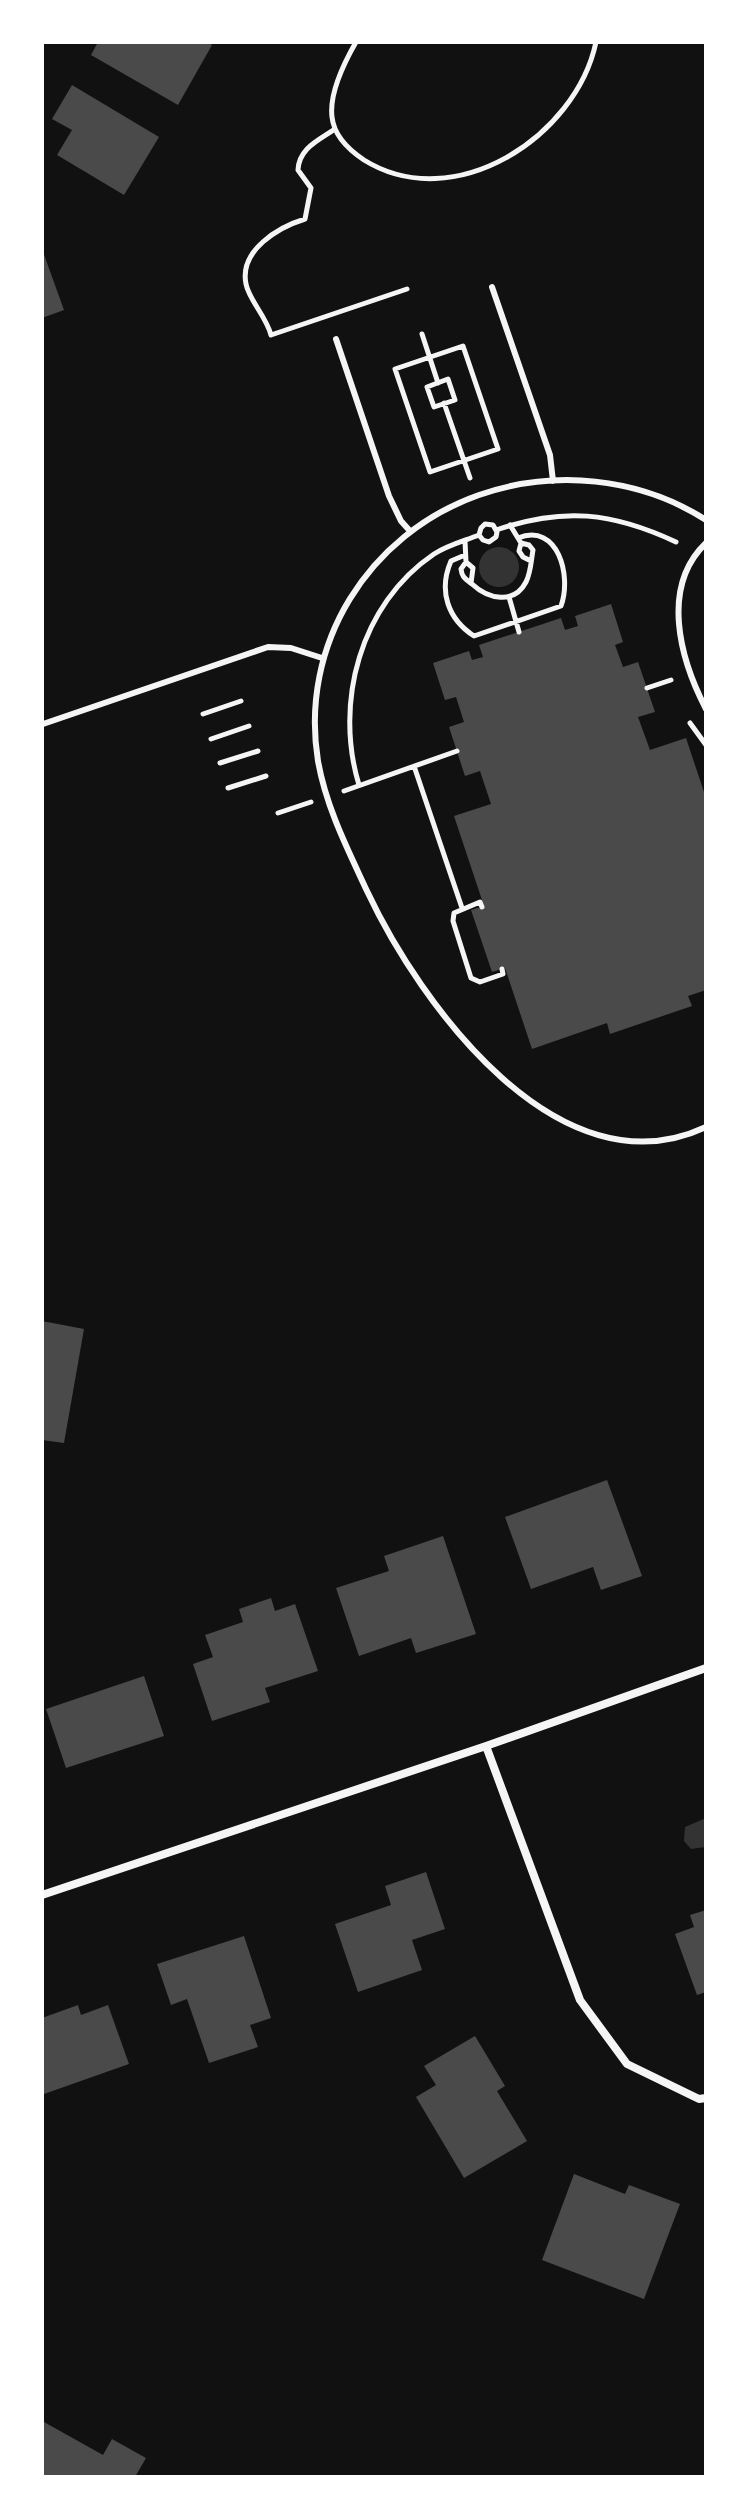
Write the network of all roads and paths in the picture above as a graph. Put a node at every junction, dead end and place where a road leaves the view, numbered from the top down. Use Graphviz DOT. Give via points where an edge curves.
graph roads {
  1 [pos="356,42"];
  2 [pos="596,42"];
  3 [pos="335,129"];
  4 [pos="492,287"];
  5 [pos="407,289"];
  6 [pos="422,334"];
  7 [pos="336,339"];
  8 [pos="429,357"];
  9 [pos="438,383"];
  10 [pos="444,403"];
  11 [pos="463,461"];
  12 [pos="553,481"];
  13 [pos="471,483"];
  14 [pos="706,520"];
  15 [pos="510,525"];
  16 [pos="496,530"];
  17 [pos="410,531"];
  18 [pos="479,535"];
  19 [pos="519,540"];
  20 [pos="465,541"];
  21 [pos="676,542"];
  22 [pos="706,543"];
  23 [pos="465,558"];
  24 [pos="531,561"];
  25 [pos="471,583"];
  26 [pos="509,597"];
  27 [pos="516,621"];
  28 [pos="519,632"];
  29 [pos="322,658"];
  30 [pos="671,680"];
  31 [pos="647,688"];
  32 [pos="241,701"];
  33 [pos="706,709"];
  34 [pos="203,714"];
  35 [pos="43,724"];
  36 [pos="249,726"];
  37 [pos="211,739"];
  38 [pos="258,751"];
  39 [pos="457,751"];
  40 [pos="220,763"];
  41 [pos="414,766"];
  42 [pos="266,776"];
  43 [pos="359,785"];
  44 [pos="228,788"];
  45 [pos="341,792"];
  46 [pos="315,801"];
  47 [pos="278,813"];
  48 [pos="482,907"];
  49 [pos="462,908"];
  50 [pos="502,969"];
  51 [pos="706,1127"];
  52 [pos="706,1668"];
  53 [pos="486,1746"];
  54 [pos="42,1895"];
  55 [pos="706,2098"];
  1 -- 3 [label="path" via="332,103"];
  2 -- 3 [label="path" via="583,77 556,117 516,152 485,169 430,180 402,177 361,158"];
  3 -- 5 [label="path" via="301,155 298,170 311,188 305,219 278,229 256,250 246,273 248,290 271,335"];
  4 -- 12 [label="lane" via="550,455"];
  6 -- 8 [label="path"];
  7 -- 17 [label="lane" via="389,496"];
  8 -- 9 [label="path"];
  8 -- 11 [label="path" via="395,369 430,472"];
  8 -- 11 [label="path" via="463,346 498,449"];
  9 -- 10 [label="path" via="427,387 434,407"];
  9 -- 10 [label="path" via="448,379 455,400"];
  10 -- 11 [label="path"];
  11 -- 13 [label="path"];
  12 -- 14 [label="lane" via="647,491"];
  12 -- 17 [label="lane" via="485,493"];
  15 -- 16 [label="path"];
  15 -- 19 [label="path"];
  15 -- 21 [label="path" via="547,516 590,516 628,522"];
  16 -- 18 [label="path" via="485,524"];
  16 -- 18 [label="path" via="489,542"];
  17 -- 29 [label="lane" via="349,598"];
  18 -- 20 [label="path"];
  19 -- 24 [label="path" via="519,551"];
  19 -- 24 [label="path" via="533,550"];
  19 -- 27 [label="path" via="534,533 551,545 565,569 566,588 561,606"];
  20 -- 23 [label="path"];
  20 -- 43 [label="path" via="421,565 369,632 349,702 349,745"];
  22 -- 33 [label="lane" via="688,565 679,603 685,656"];
  23 -- 25 [label="path" via="473,568"];
  23 -- 25 [label="path" via="462,576"];
  23 -- 27 [label="path" via="453,559 446,573 444,590 453,616 474,636"];
  24 -- 26 [label="path" via="527,581"];
  25 -- 26 [label="path" via="487,596"];
  26 -- 27 [label="path"];
  27 -- 28 [label="path"];
  29 -- 35 [label="lane" via="268,647"];
  29 -- 51 [label="lane" via="315,734 330,805 389,935 443,1017 516,1091 583,1129 655,1140"];
  30 -- 31 [label="path"];
  32 -- 34 [label="path"];
  36 -- 37 [label="path"];
  38 -- 40 [label="path"];
  39 -- 41 [label="path"];
  41 -- 43 [label="path"];
  41 -- 49 [label="path"];
  42 -- 44 [label="path"];
  43 -- 45 [label="path"];
  46 -- 47 [label="path"];
  48 -- 49 [label="path" via="480,902"];
  49 -- 50 [label="path" via="453,921 471,978 480,982 503,974"];
  52 -- 53 [label="street"];
  53 -- 54 [label="street"];
  53 -- 55 [label="street" via="580,2000 627,2064"];
}
